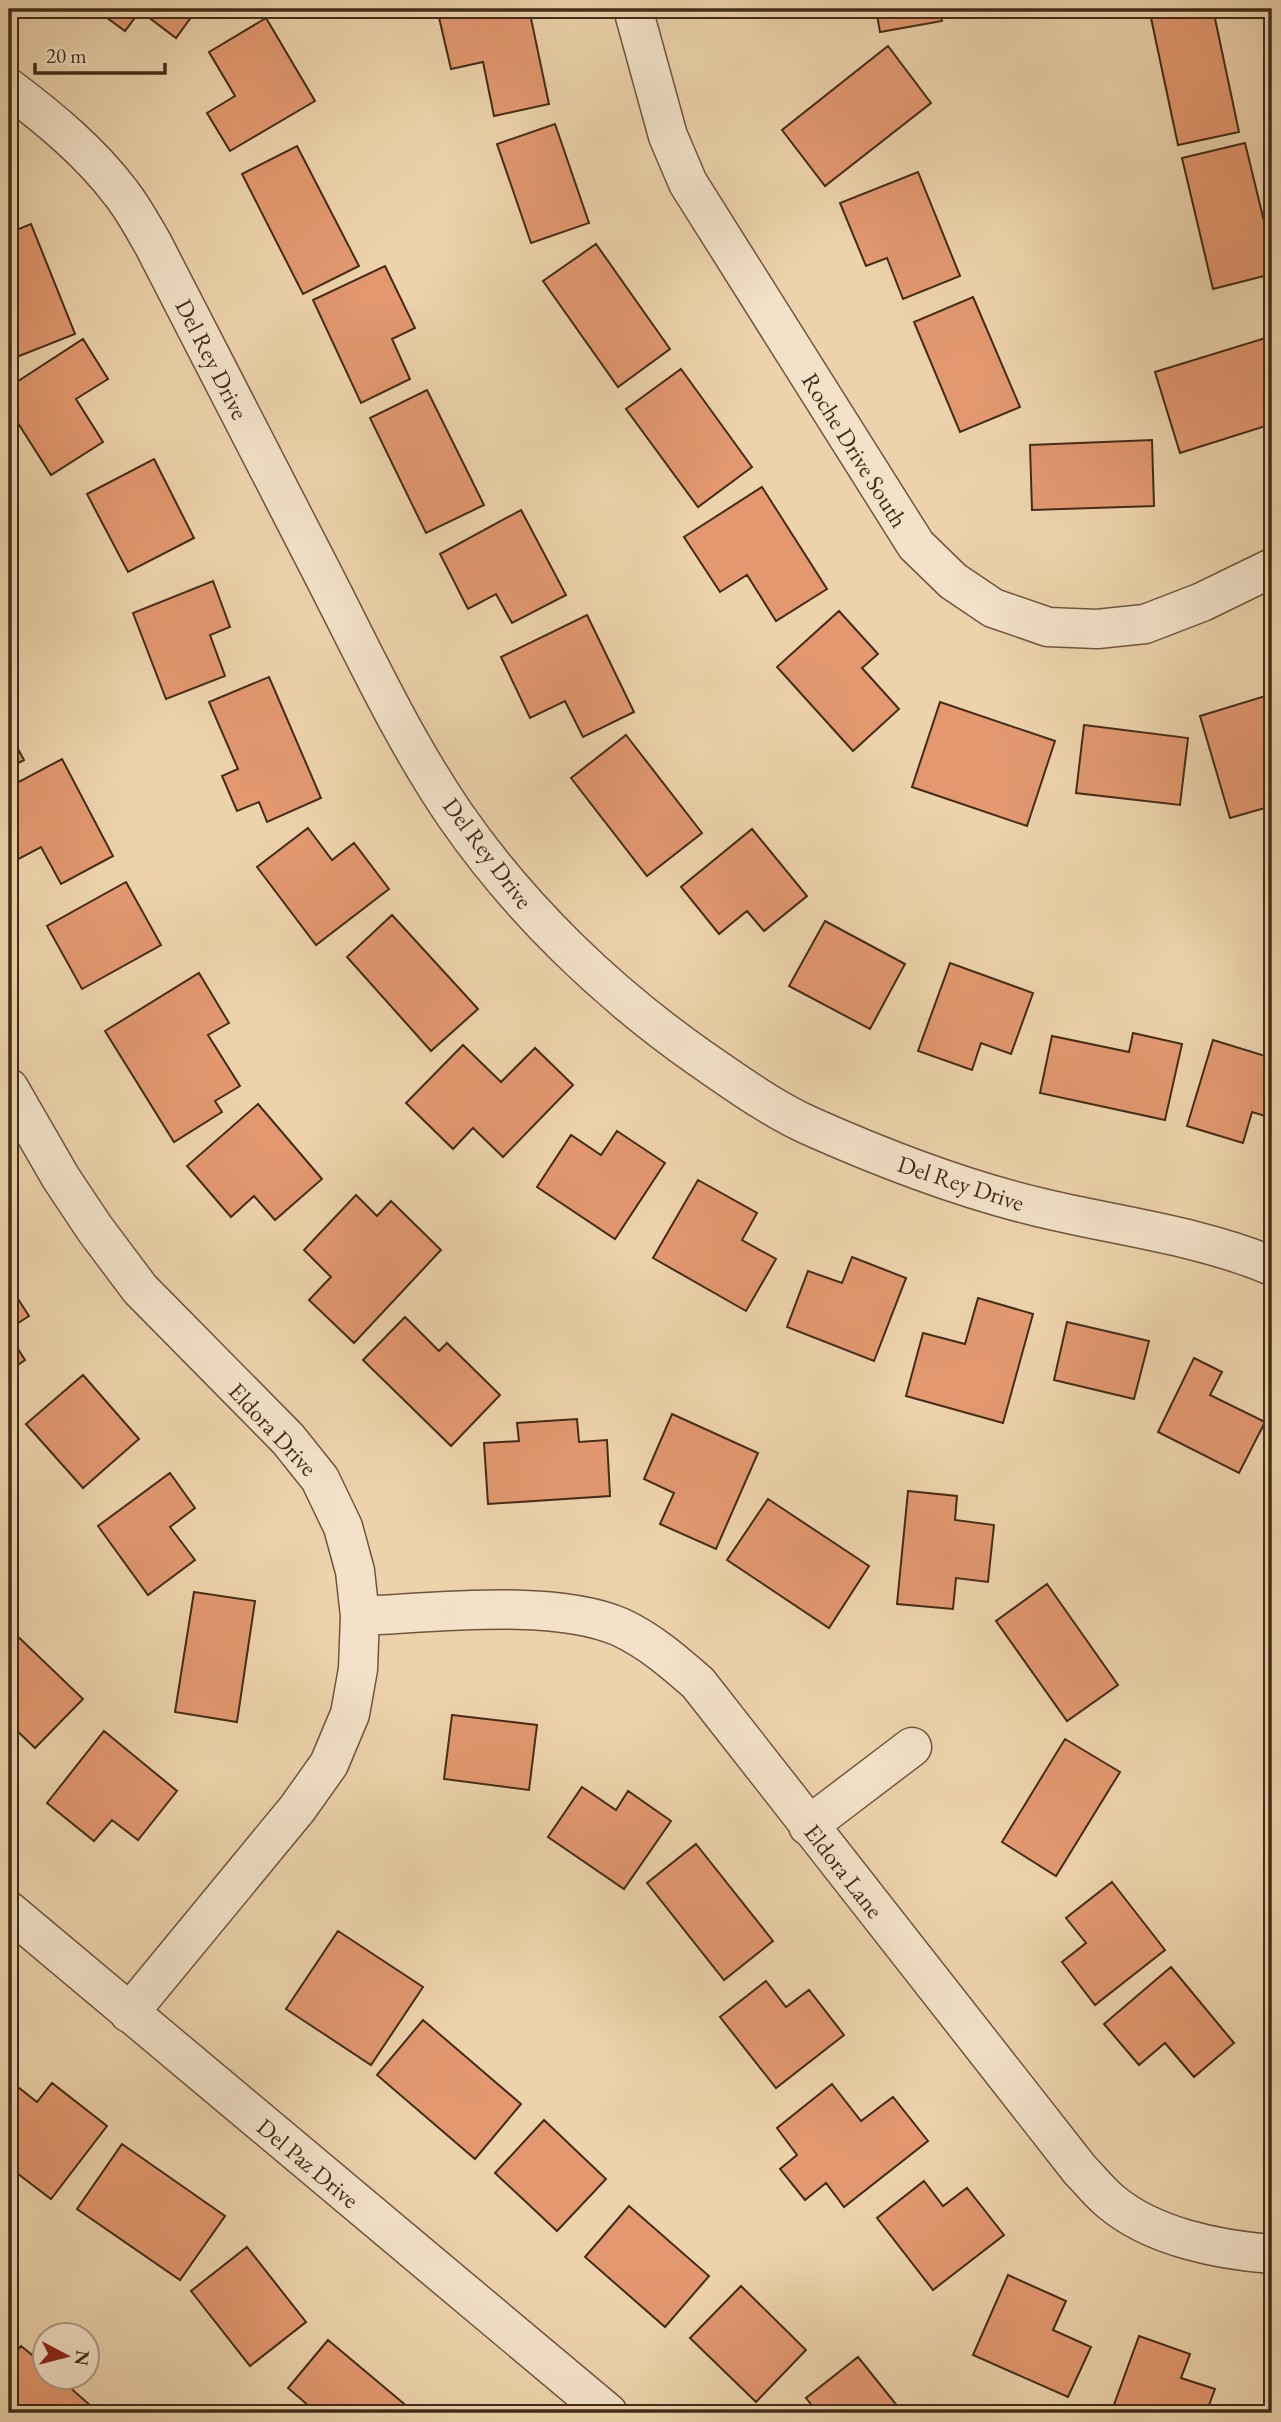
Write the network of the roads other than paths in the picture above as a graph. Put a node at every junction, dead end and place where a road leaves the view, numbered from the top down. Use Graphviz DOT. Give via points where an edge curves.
graph roads {
  1 [pos="633,9"];
  2 [pos="9,88"];
  3 [pos="1268,570"];
  4 [pos="9,1088"];
  5 [pos="1272,1266"];
  6 [pos="360,1616"];
  7 [pos="912,1747"];
  8 [pos="808,1826"];
  9 [pos="9,1911"];
  10 [pos="129,2013"];
  11 [pos="1272,2254"];
  12 [pos="608,2413"];
  1 -- 3 [label="street, Roche Drive South" via="668,136 688,183 916,545 953,581 993,608 1037,624 1097,629 1145,624"];
  2 -- 5 [label="street, Del Rey Drive" via="87,154 122,194 153,244 405,732 489,860 532,911 596,974 660,1030 804,1123 948,1182 1208,1244"];
  4 -- 6 [label="street, Eldora Drive" via="61,1178 140,1289 288,1438 320,1479 343,1527 355,1571"];
  6 -- 8 [label="street, Eldora Lane" via="523,1610 577,1615 619,1627 656,1647 698,1683"];
  6 -- 10 [label="street, Eldora Drive" via="350,1714 329,1764"];
  7 -- 8 [label="street"];
  8 -- 11 [label="street, Eldora Lane" via="1080,2170 1112,2203 1149,2225 1187,2239 1234,2251"];
  9 -- 10 [label="street, Del Paz Drive"];
  10 -- 12 [label="street, Del Paz Drive"];
}
